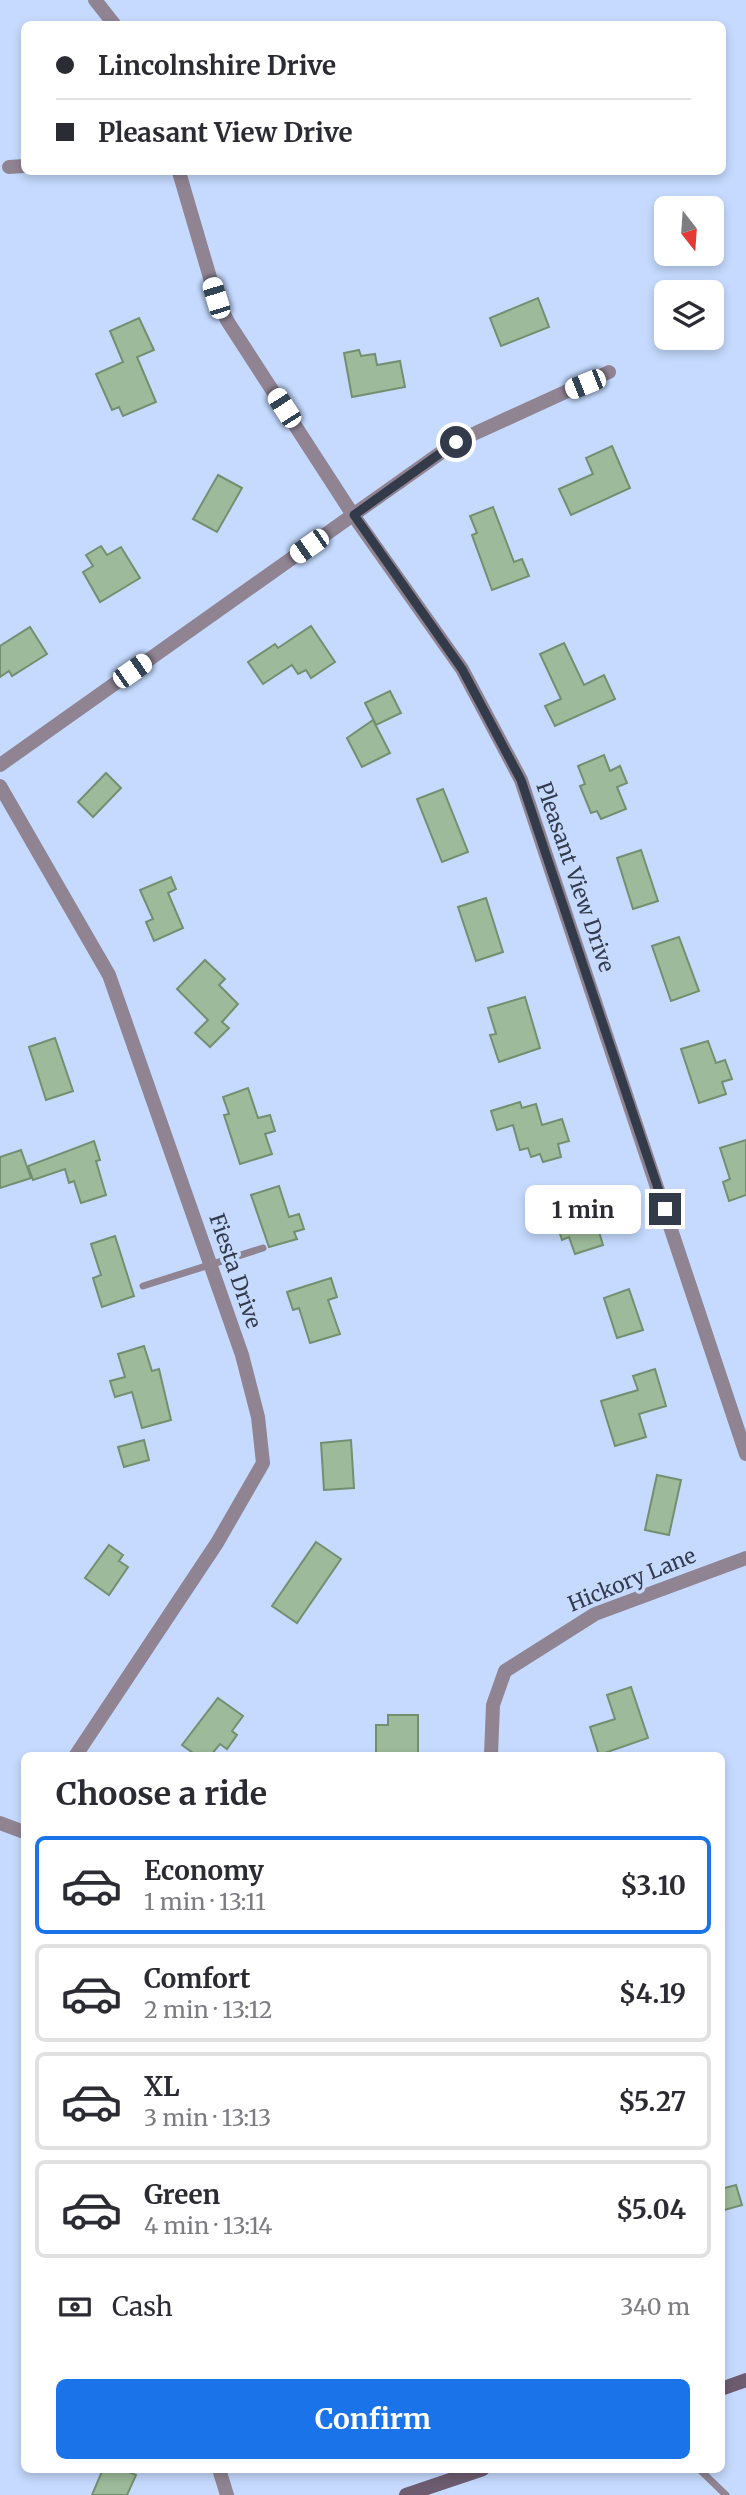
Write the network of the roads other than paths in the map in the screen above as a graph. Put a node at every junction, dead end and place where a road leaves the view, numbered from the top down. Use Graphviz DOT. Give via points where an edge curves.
graph roads {
  1 [pos="95,0"];
  2 [pos="112,21"];
  3 [pos="21,166"];
  4 [pos="9,167"];
  5 [pos="180,175"];
  6 [pos="609,372"];
  7 [pos="354,515"];
  8 [pos="0,765"];
  9 [pos="0,786"];
  10 [pos="263,1248"];
  11 [pos="210,1266"];
  12 [pos="143,1286"];
  13 [pos="746,1454"];
  14 [pos="746,1558"];
  15 [pos="78,1752"];
  16 [pos="491,1752"];
  17 [pos="0,1823"];
  18 [pos="21,1831"];
  19 [pos="746,2380"];
  20 [pos="725,2388"];
  21 [pos="220,2473"];
  22 [pos="471,2473"];
  23 [pos="703,2473"];
  24 [pos="227,2495"];
  25 [pos="406,2495"];
  26 [pos="726,2495"];
  1 -- 2 [label="street"];
  3 -- 4 [label="street"];
  5 -- 7 [label="street, Pleasant View Drive" via="216,298 228,322"];
  6 -- 7 [label="street" via="456,442"];
  7 -- 8 [label="street"];
  7 -- 13 [label="street, Pleasant View Drive" via="462,669 521,780"];
  9 -- 11 [label="street, Fiesta Drive" via="109,975"];
  10 -- 11 [label="lane"];
  11 -- 12 [label="lane"];
  11 -- 15 [label="street, Fiesta Drive" via="242,1355 258,1417 263,1463 218,1543"];
  14 -- 16 [label="street, Hickory Lane" via="595,1614 505,1671 494,1705"];
  17 -- 18 [label="street"];
  19 -- 20 [label="street"];
  21 -- 24 [label="street"];
  22 -- 25 [label="street"];
  23 -- 26 [label="lane"];
}
